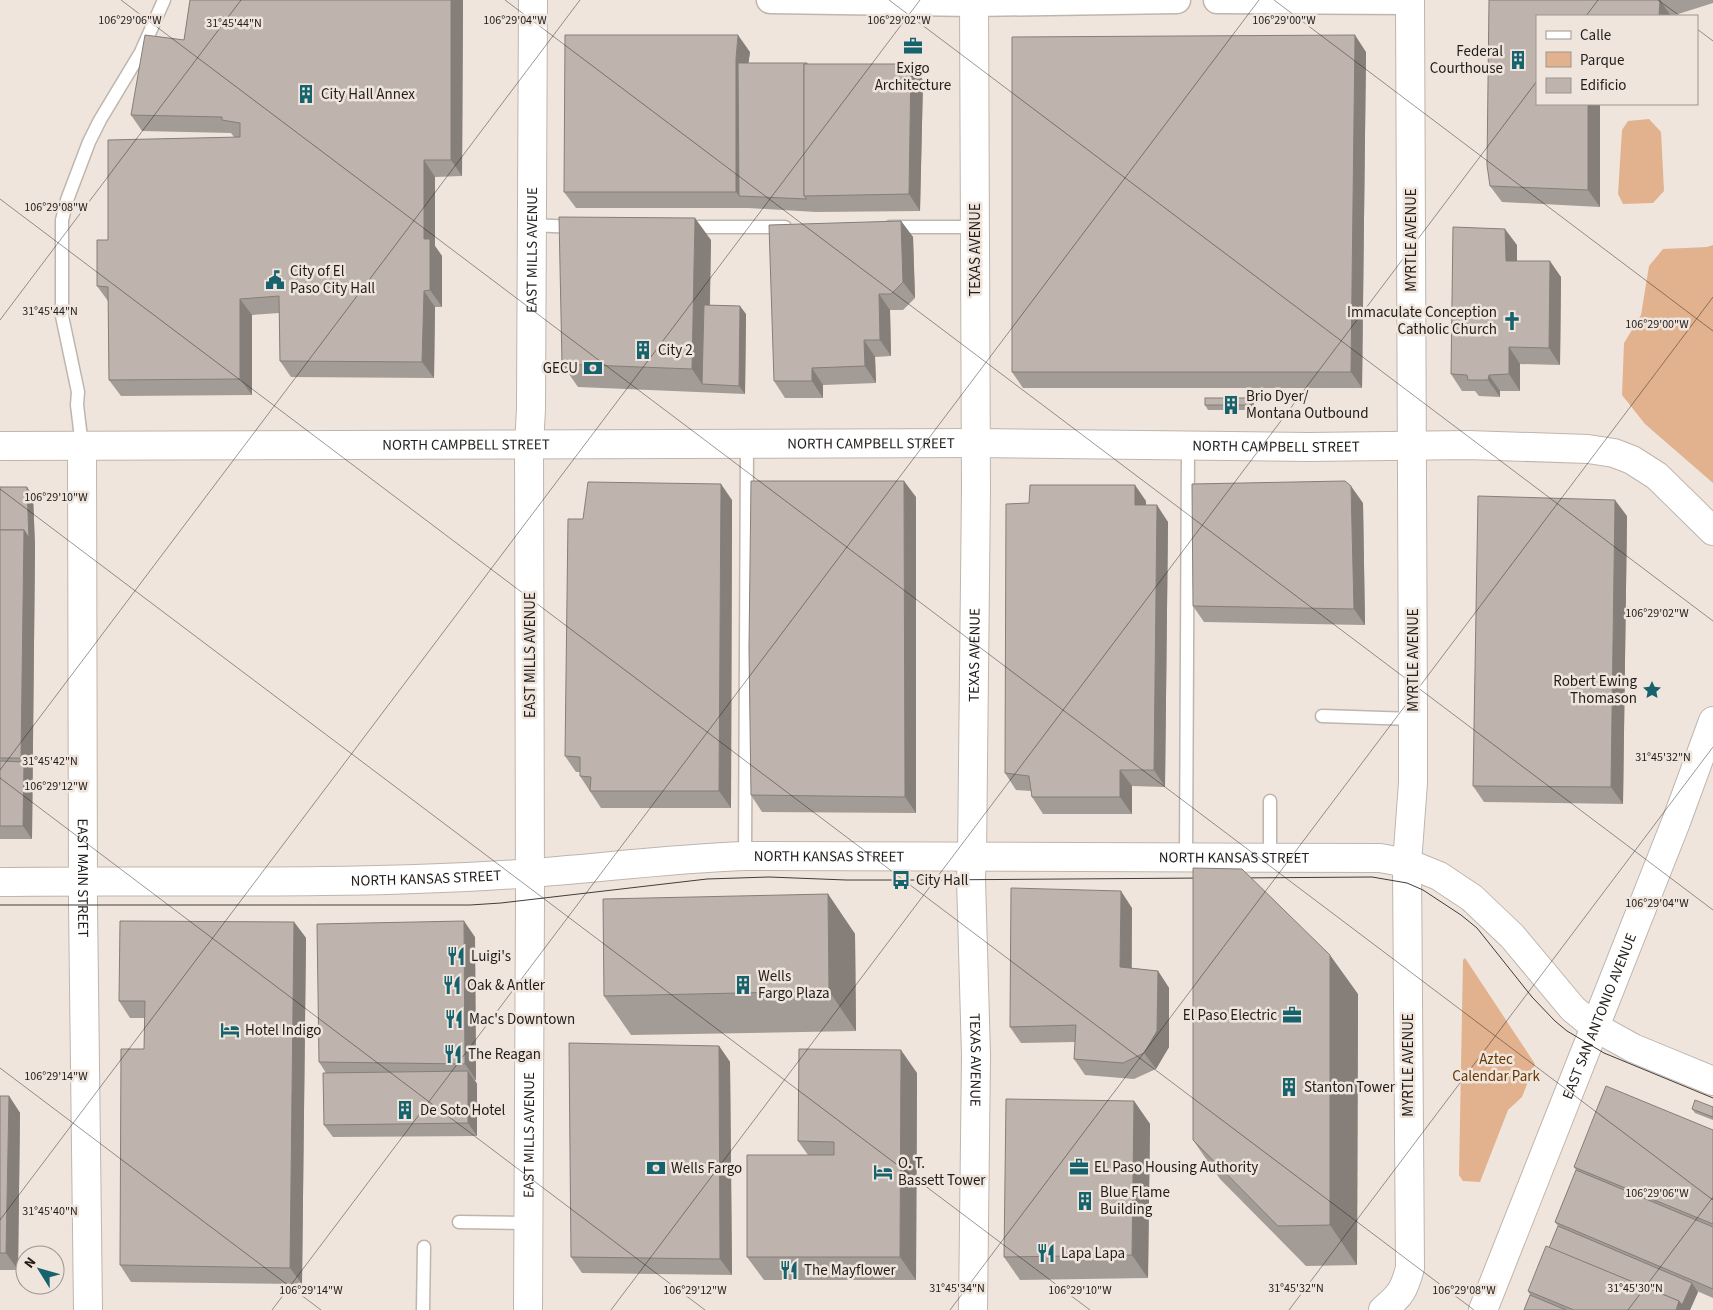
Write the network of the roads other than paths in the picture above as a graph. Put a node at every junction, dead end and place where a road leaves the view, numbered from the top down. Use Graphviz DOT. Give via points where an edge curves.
graph roads {
  1 [pos="164,0"];
  2 [pos="533,0"];
  3 [pos="770,0"];
  4 [pos="1177,0"];
  5 [pos="1217,0"];
  6 [pos="974,1"];
  7 [pos="1410,1"];
  8 [pos="531,225"];
  9 [pos="585,227"];
  10 [pos="673,227"];
  11 [pos="801,227"];
  12 [pos="880,227"];
  13 [pos="975,227"];
  14 [pos="976,442"];
  15 [pos="747,444"];
  16 [pos="529,445"];
  17 [pos="1188,445"];
  18 [pos="1413,445"];
  19 [pos="0,446"];
  20 [pos="82,446"];
  21 [pos="1713,531"];
  22 [pos="1322,716"];
  23 [pos="1413,719"];
  24 [pos="1713,721"];
  25 [pos="1270,801"];
  26 [pos="745,856"];
  27 [pos="972,856"];
  28 [pos="1186,857"];
  29 [pos="1270,857"];
  30 [pos="1407,863"];
  31 [pos="530,872"];
  32 [pos="84,881"];
  33 [pos="0,882"];
  34 [pos="1594,1027"];
  35 [pos="1713,1081"];
  36 [pos="459,1222"];
  37 [pos="528,1222"];
  38 [pos="424,1247"];
  39 [pos="88,1310"];
  40 [pos="423,1310"];
  41 [pos="528,1310"];
  42 [pos="973,1310"];
  43 [pos="1383,1310"];
  44 [pos="1482,1310"];
  1 -- 20 [label="lane" via="141,52 89,142 62,220 62,316 78,392"];
  2 -- 8 [label="street, EAST MILLS AVENUE"];
  3 -- 6 [label="street"];
  4 -- 6 [label="street"];
  5 -- 7 [label="street"];
  6 -- 13 [label="street, TEXAS AVENUE"];
  7 -- 18 [label="street, MYRTLE AVENUE"];
  8 -- 9 [label="lane"];
  8 -- 16 [label="street, EAST MILLS AVENUE"];
  10 -- 11 [label="lane"];
  12 -- 13 [label="lane"];
  13 -- 14 [label="street, TEXAS AVENUE"];
  14 -- 15 [label="street, NORTH CAMPBELL STREET"];
  14 -- 17 [label="street, NORTH CAMPBELL STREET"];
  14 -- 27 [label="street, TEXAS AVENUE"];
  15 -- 16 [label="street, NORTH CAMPBELL STREET"];
  15 -- 26 [label="lane"];
  16 -- 20 [label="street, NORTH CAMPBELL STREET"];
  16 -- 31 [label="street, EAST MILLS AVENUE"];
  17 -- 18 [label="street, NORTH CAMPBELL STREET"];
  17 -- 28 [label="lane"];
  18 -- 21 [label="street, NORTH CAMPBELL STREET" via="1582,449 1614,454 1632,460 1657,476"];
  18 -- 23 [label="street, MYRTLE AVENUE"];
  19 -- 20 [label="street, NORTH CAMPBELL STREET"];
  20 -- 32 [label="street, EAST MAIN STREET"];
  22 -- 23 [label="lane"];
  23 -- 30 [label="street, MYRTLE AVENUE" via="1413,783"];
  24 -- 34 [label="street, EAST SAN ANTONIO AVENUE"];
  25 -- 29 [label="lane"];
  26 -- 27 [label="street, NORTH KANSAS STREET"];
  26 -- 31 [label="street, NORTH KANSAS STREET"];
  27 -- 28 [label="street, NORTH KANSAS STREET"];
  27 -- 42 [label="street, TEXAS AVENUE" via="976,1056"];
  28 -- 29 [label="street, NORTH KANSAS STREET"];
  29 -- 30 [label="street, NORTH KANSAS STREET" via="1380,858"];
  30 -- 34 [label="street, NORTH KANSAS STREET" via="1439,876 1472,898 1512,936 1573,1009"];
  30 -- 43 [label="street, MYRTLE AVENUE" via="1410,1268 1399,1297"];
  31 -- 32 [label="street, NORTH KANSAS STREET" via="279,882"];
  31 -- 37 [label="street, EAST MILLS AVENUE"];
  32 -- 33 [label="street, NORTH KANSAS STREET"];
  32 -- 39 [label="street, EAST MAIN STREET"];
  34 -- 35 [label="street, NORTH KANSAS STREET" via="1633,1048"];
  34 -- 44 [label="street, EAST SAN ANTONIO AVENUE"];
  36 -- 37 [label="lane"];
  37 -- 41 [label="street, EAST MILLS AVENUE"];
  38 -- 40 [label="lane"];
}
